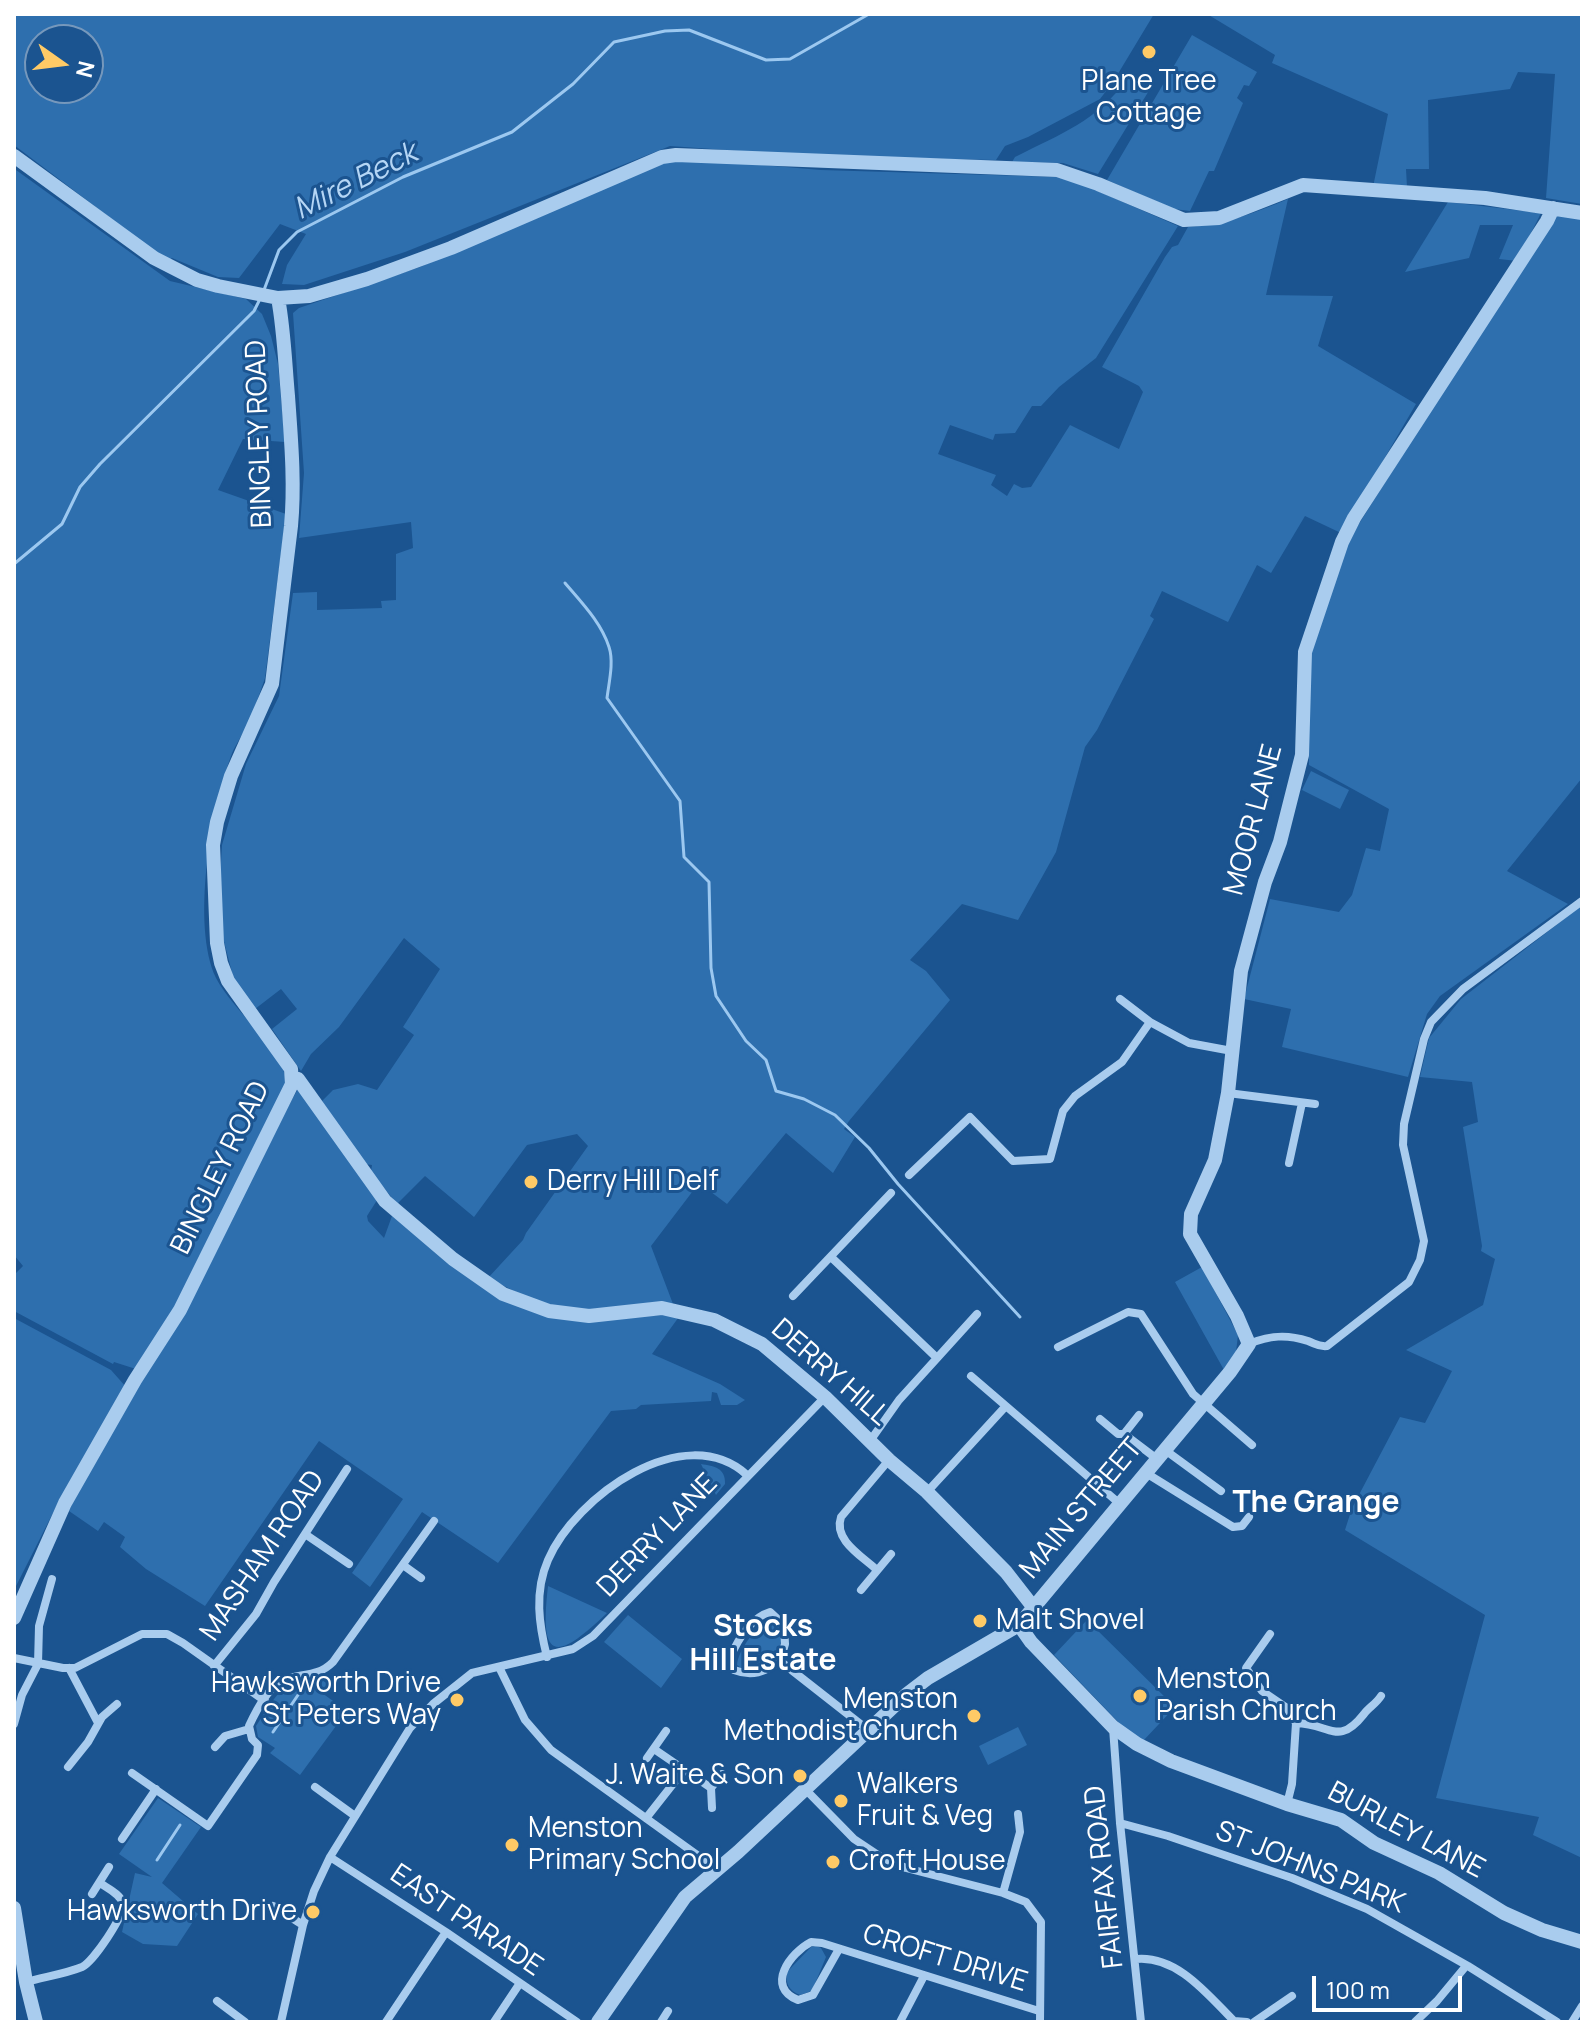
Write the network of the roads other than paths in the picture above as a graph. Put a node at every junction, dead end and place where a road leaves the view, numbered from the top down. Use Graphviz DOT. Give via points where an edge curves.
graph roads {
  1 [pos="14,156"];
  2 [pos="1553,208"];
  3 [pos="1582,213"];
  4 [pos="278,298"];
  5 [pos="1582,901"];
  6 [pos="1120,999"];
  7 [pos="1150,1022"];
  8 [pos="1232,1051"];
  9 [pos="292,1078"];
  10 [pos="1228,1093"];
  11 [pos="1302,1103"];
  12 [pos="1315,1104"];
  13 [pos="1289,1163"];
  14 [pos="909,1175"];
  15 [pos="891,1193"];
  16 [pos="831,1257"];
  17 [pos="793,1296"];
  18 [pos="977,1314"];
  19 [pos="1249,1344"];
  20 [pos="1058,1347"];
  21 [pos="937,1358"];
  22 [pos="971,1376"];
  23 [pos="825,1397"];
  24 [pos="1203,1404"];
  25 [pos="1005,1407"];
  26 [pos="1139,1415"];
  27 [pos="1100,1419"];
  28 [pos="1124,1434"];
  29 [pos="870,1441"];
  30 [pos="1252,1445"];
  31 [pos="1161,1454"];
  32 [pos="889,1460"];
  33 [pos="347,1469"];
  34 [pos="1146,1473"];
  35 [pos="747,1475"];
  36 [pos="1221,1491"];
  37 [pos="927,1492"];
  38 [pos="1120,1505"];
  39 [pos="1249,1517"];
  40 [pos="434,1521"];
  41 [pos="305,1534"];
  42 [pos="891,1554"];
  43 [pos="349,1564"];
  44 [pos="403,1565"];
  45 [pos="877,1570"];
  46 [pos="421,1578"];
  47 [pos="52,1579"];
  48 [pos="861,1590"];
  49 [pos="1034,1608"];
  50 [pos="14,1618"];
  51 [pos="1019,1625"];
  52 [pos="1270,1634"];
  53 [pos="547,1657"];
  54 [pos="14,1658"];
  55 [pos="780,1661"];
  56 [pos="38,1664"];
  57 [pos="214,1666"];
  58 [pos="499,1667"];
  59 [pos="69,1668"];
  60 [pos="1381,1696"];
  61 [pos="265,1701"];
  62 [pos="117,1704"];
  63 [pos="98,1723"];
  64 [pos="1296,1723"];
  65 [pos="14,1724"];
  66 [pos="1113,1727"];
  67 [pos="249,1729"];
  68 [pos="868,1730"];
  69 [pos="666,1731"];
  70 [pos="215,1747"];
  71 [pos="654,1749"];
  72 [pos="647,1758"];
  73 [pos="68,1767"];
  74 [pos="684,1770"];
  75 [pos="132,1773"];
  76 [pos="722,1774"];
  77 [pos="315,1787"];
  78 [pos="711,1788"];
  79 [pos="156,1789"];
  80 [pos="806,1790"];
  81 [pos="1287,1804"];
  82 [pos="712,1808"];
  83 [pos="1018,1814"];
  84 [pos="355,1816"];
  85 [pos="647,1817"];
  86 [pos="1120,1823"];
  87 [pos="122,1839"];
  88 [pos="330,1857"];
  89 [pos="109,1867"];
  90 [pos="718,1870"];
  91 [pos="100,1883"];
  92 [pos="1003,1893"];
  93 [pos="92,1894"];
  94 [pos="273,1906"];
  95 [pos="14,1908"];
  96 [pos="303,1925"];
  97 [pos="446,1932"];
  98 [pos="1582,1942"];
  99 [pos="839,1949"];
  100 [pos="1136,1959"];
  101 [pos="1466,1966"];
  102 [pos="924,1976"];
  103 [pos="26,1982"];
  104 [pos="520,1983"];
  105 [pos="1292,1996"];
  106 [pos="217,2001"];
  107 [pos="1582,2006"];
  108 [pos="668,2011"];
  109 [pos="1039,2011"];
  110 [pos="36,2022"];
  111 [pos="245,2022"];
  112 [pos="281,2022"];
  113 [pos="386,2022"];
  114 [pos="494,2022"];
  115 [pos="577,2022"];
  116 [pos="598,2022"];
  117 [pos="661,2022"];
  118 [pos="900,2022"];
  119 [pos="1040,2022"];
  120 [pos="1141,2022"];
  121 [pos="1247,2022"];
  122 [pos="1254,2022"];
  123 [pos="1415,2022"];
  124 [pos="1557,2022"];
  125 [pos="1572,2022"];
  1 -- 4 [label="street" via="179,272"];
  2 -- 3 [label="street"];
  2 -- 4 [label="street" via="1303,185 1219,218 1184,220 1057,170 676,155 367,279 309,296"];
  2 -- 8 [label="street, MOOR LANE" via="1342,542 1305,652 1302,755 1241,971"];
  4 -- 9 [label="street, BINGLEY ROAD" via="291,436 291,526 272,684 231,776 213,845 221,963"];
  5 -- 19 [label="street" via="1463,989 1431,1022 1404,1124 1403,1145 1424,1241 1409,1282 1324,1348 1280,1335"];
  6 -- 7 [label="street"];
  7 -- 8 [label="street" via="1189,1043"];
  7 -- 14 [label="street" via="1122,1062 1063,1111 1050,1159 1013,1161 970,1117"];
  8 -- 10 [label="street, MOOR LANE"];
  9 -- 23 [label="street, DERRY HILL" via="298,1079 385,1201 503,1294 549,1311 589,1316 662,1308 714,1320 762,1344"];
  9 -- 50 [label="street, BINGLEY ROAD" via="180,1310 65,1503"];
  10 -- 11 [label="street"];
  10 -- 19 [label="street, MOOR LANE" via="1215,1160 1191,1214 1190,1234"];
  11 -- 12 [label="street"];
  11 -- 13 [label="street"];
  15 -- 16 [label="street"];
  16 -- 17 [label="street"];
  16 -- 21 [label="street"];
  18 -- 21 [label="street"];
  19 -- 24 [label="street, MAIN STREET"];
  20 -- 24 [label="street" via="1128,1312 1141,1314"];
  21 -- 29 [label="street"];
  22 -- 25 [label="street"];
  23 -- 29 [label="street, DERRY HILL"];
  23 -- 35 [label="street, DERRY LANE"];
  24 -- 30 [label="street"];
  24 -- 31 [label="street, MAIN STREET"];
  25 -- 37 [label="street"];
  25 -- 38 [label="street"];
  26 -- 28 [label="street"];
  27 -- 28 [label="street"];
  28 -- 31 [label="street"];
  29 -- 32 [label="street, DERRY HILL"];
  31 -- 34 [label="street, MAIN STREET"];
  31 -- 36 [label="street"];
  32 -- 37 [label="street, DERRY HILL"];
  32 -- 45 [label="street" via="838,1526 841,1536"];
  33 -- 41 [label="street, MASHAM ROAD"];
  34 -- 38 [label="street, MAIN STREET"];
  34 -- 39 [label="street" via="1233,1527"];
  35 -- 53 [label="street, DERRY LANE" via="593,1636"];
  35 -- 53 [label="street" via="737,1465 712,1458 666,1459 621,1480 586,1509 556,1544 542,1579 539,1619"];
  37 -- 49 [label="street, DERRY HILL"];
  38 -- 49 [label="street, MAIN STREET"];
  40 -- 44 [label="street"];
  41 -- 43 [label="street"];
  41 -- 57 [label="street, MASHAM ROAD" via="256,1614"];
  42 -- 45 [label="street"];
  44 -- 46 [label="street"];
  44 -- 61 [label="street" via="327,1668 279,1683"];
  45 -- 48 [label="street"];
  47 -- 56 [label="street" via="39,1626"];
  49 -- 51 [label="street, MAIN STREET"];
  51 -- 66 [label="street, BURLEY LANE"];
  51 -- 68 [label="street, MAIN STREET" via="928,1678"];
  52 -- 64 [label="street" via="1246,1672 1287,1708"];
  53 -- 58 [label="street, DERRY LANE"];
  54 -- 56 [label="street"];
  55 -- 55 [label="street" via="784,1625 770,1612 760,1615 729,1660 744,1674"];
  55 -- 68 [label="street"];
  56 -- 59 [label="street"];
  56 -- 65 [label="street"];
  57 -- 59 [label="street" via="174,1637 150,1633"];
  57 -- 61 [label="street"];
  58 -- 84 [label="street" via="472,1673 433,1704 410,1728"];
  58 -- 85 [label="street" via="525,1720 551,1750"];
  59 -- 63 [label="street"];
  60 -- 64 [label="street" via="1348,1731"];
  61 -- 67 [label="street"];
  62 -- 63 [label="street"];
  63 -- 73 [label="street"];
  64 -- 81 [label="street"];
  66 -- 81 [label="street, BURLEY LANE" via="1171,1761"];
  66 -- 86 [label="street, FAIRFAX ROAD"];
  67 -- 70 [label="street" via="225,1736"];
  67 -- 79 [label="street" via="257,1755 208,1826"];
  68 -- 80 [label="street, MAIN STREET"];
  69 -- 71 [label="street"];
  71 -- 72 [label="street"];
  71 -- 74 [label="street"];
  74 -- 78 [label="street"];
  74 -- 85 [label="street"];
  75 -- 79 [label="street"];
  76 -- 78 [label="street"];
  77 -- 84 [label="street"];
  78 -- 82 [label="street"];
  79 -- 87 [label="street"];
  80 -- 90 [label="street, MAIN STREET"];
  80 -- 92 [label="street" via="871,1852 906,1868"];
  81 -- 98 [label="street, BURLEY LANE" via="1341,1820 1504,1913"];
  83 -- 92 [label="street" via="1020,1832"];
  84 -- 88 [label="street"];
  85 -- 90 [label="street"];
  86 -- 100 [label="street, FAIRFAX ROAD"];
  86 -- 101 [label="street, ST JOHNS PARK" via="1347,1900"];
  88 -- 96 [label="street"];
  88 -- 97 [label="street, EAST PARADE"];
  89 -- 91 [label="street"];
  90 -- 116 [label="street, MAIN STREET" via="685,1897"];
  91 -- 93 [label="street"];
  91 -- 103 [label="street" via="124,1906 96,1953 82,1967"];
  92 -- 109 [label="street" via="1026,1902 1041,1922"];
  94 -- 96 [label="street"];
  95 -- 103 [label="street"];
  96 -- 112 [label="street"];
  97 -- 104 [label="street, EAST PARADE"];
  97 -- 113 [label="street"];
  99 -- 99 [label="street, CROFT DRIVE" via="807,1944 783,1969 781,1983 787,1993 798,2000 813,1995"];
  99 -- 102 [label="street, CROFT DRIVE"];
  100 -- 120 [label="street, FAIRFAX ROAD"];
  100 -- 121 [label="street" via="1182,1973 1234,2021"];
  101 -- 123 [label="street"];
  101 -- 124 [label="street, ST JOHNS PARK"];
  102 -- 109 [label="street, CROFT DRIVE"];
  102 -- 118 [label="street"];
  103 -- 110 [label="street"];
  104 -- 114 [label="street"];
  104 -- 115 [label="street, EAST PARADE"];
  105 -- 122 [label="street"];
  106 -- 111 [label="street"];
  107 -- 125 [label="street"];
  108 -- 117 [label="street"];
  109 -- 119 [label="street"];
}
